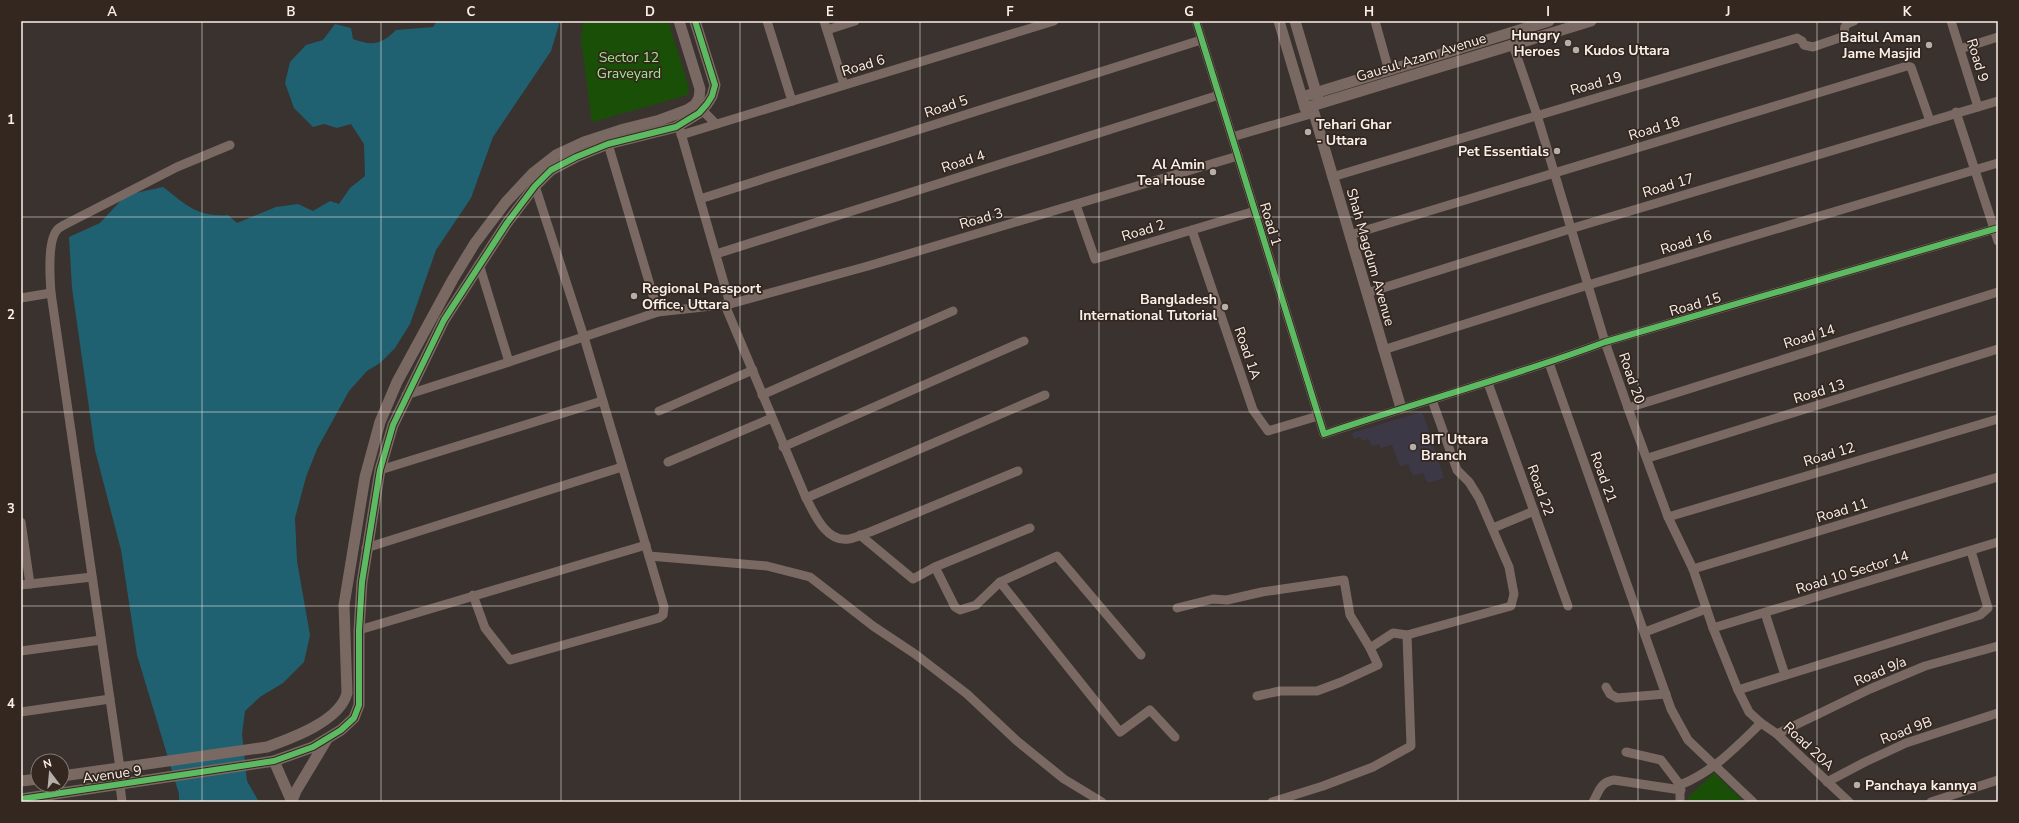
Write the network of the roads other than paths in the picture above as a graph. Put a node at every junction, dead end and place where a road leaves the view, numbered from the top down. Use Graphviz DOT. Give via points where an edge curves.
graph roads {
  1 [pos="679,21"];
  2 [pos="696,21"];
  3 [pos="767,21"];
  4 [pos="856,21"];
  5 [pos="1054,21"];
  6 [pos="1196,21"];
  7 [pos="1279,21"];
  8 [pos="1295,21"];
  9 [pos="1375,21"];
  10 [pos="1549,21"];
  11 [pos="1591,21"];
  12 [pos="1854,21"];
  13 [pos="1951,21"];
  14 [pos="826,25"];
  15 [pos="1998,37"];
  16 [pos="1202,40"];
  17 [pos="1513,45"];
  18 [pos="1960,49"];
  19 [pos="1389,71"];
  20 [pos="844,85"];
  21 [pos="1219,95"];
  22 [pos="1302,97"];
  23 [pos="1318,98"];
  24 [pos="703,100"];
  25 [pos="792,101"];
  26 [pos="1998,101"];
  27 [pos="1978,107"];
  28 [pos="1310,110"];
  29 [pos="1956,112"];
  30 [pos="1537,115"];
  31 [pos="1930,121"];
  32 [pos="716,124"];
  33 [pos="680,130"];
  34 [pos="1232,137"];
  35 [pos="608,144"];
  36 [pos="230,145"];
  37 [pos="1238,156"];
  38 [pos="1998,163"];
  39 [pos="1975,170"];
  40 [pos="1555,173"];
  41 [pos="1332,177"];
  42 [pos="535,186"];
  43 [pos="700,199"];
  44 [pos="1076,205"];
  45 [pos="1254,211"];
  46 [pos="1570,229"];
  47 [pos="1996,229"];
  48 [pos="1192,230"];
  49 [pos="1350,235"];
  50 [pos="1998,241"];
  51 [pos="716,254"];
  52 [pos="479,264"];
  53 [pos="1588,285"];
  54 [pos="1998,292"];
  55 [pos="51,293"];
  56 [pos="1367,293"];
  57 [pos="21,298"];
  58 [pos="728,304"];
  59 [pos="953,311"];
  60 [pos="658,312"];
  61 [pos="584,337"];
  62 [pos="1024,341"];
  63 [pos="1605,342"];
  64 [pos="1998,349"];
  65 [pos="1382,350"];
  66 [pos="509,362"];
  67 [pos="1549,364"];
  68 [pos="752,370"];
  69 [pos="1488,383"];
  70 [pos="406,394"];
  71 [pos="762,395"];
  72 [pos="1045,395"];
  73 [pos="1432,400"];
  74 [pos="602,401"];
  75 [pos="1401,408"];
  76 [pos="1628,408"];
  77 [pos="659,411"];
  78 [pos="1318,416"];
  79 [pos="772,418"];
  80 [pos="1998,419"];
  81 [pos="1324,434"];
  82 [pos="783,446"];
  83 [pos="1648,458"];
  84 [pos="668,462"];
  85 [pos="622,467"];
  86 [pos="380,470"];
  87 [pos="1018,471"];
  88 [pos="1998,477"];
  89 [pos="806,498"];
  90 [pos="1534,510"];
  91 [pos="1668,517"];
  92 [pos="21,522"];
  93 [pos="1030,528"];
  94 [pos="1493,528"];
  95 [pos="860,535"];
  96 [pos="1998,542"];
  97 [pos="646,545"];
  98 [pos="366,548"];
  99 [pos="1970,551"];
  100 [pos="649,556"];
  101 [pos="935,568"];
  102 [pos="1693,569"];
  103 [pos="92,577"];
  104 [pos="26,582"];
  105 [pos="1000,582"];
  106 [pos="473,595"];
  107 [pos="1568,606"];
  108 [pos="1177,608"];
  109 [pos="1706,609"];
  110 [pos="1765,613"];
  111 [pos="1713,628"];
  112 [pos="359,630"];
  113 [pos="1645,632"];
  114 [pos="1407,635"];
  115 [pos="101,640"];
  116 [pos="1998,646"];
  117 [pos="1370,648"];
  118 [pos="21,651"];
  119 [pos="1141,655"];
  120 [pos="1785,675"];
  121 [pos="1606,687"];
  122 [pos="1738,690"];
  123 [pos="1666,694"];
  124 [pos="1257,696"];
  125 [pos="110,699"];
  126 [pos="21,712"];
  127 [pos="1749,712"];
  128 [pos="1998,713"];
  129 [pos="1761,723"];
  130 [pos="1777,734"];
  131 [pos="329,737"];
  132 [pos="1175,737"];
  133 [pos="1626,752"];
  134 [pos="270,762"];
  135 [pos="1714,766"];
  136 [pos="126,767"];
  137 [pos="70,775"];
  138 [pos="1998,780"];
  139 [pos="1827,782"];
  140 [pos="133,783"];
  141 [pos="120,785"];
  142 [pos="1680,788"];
  143 [pos="59,798"];
  144 [pos="21,799"];
  145 [pos="122,802"];
  146 [pos="292,802"];
  147 [pos="1102,802"];
  148 [pos="1272,802"];
  149 [pos="1593,802"];
  150 [pos="1680,802"];
  151 [pos="1753,802"];
  152 [pos="1849,802"];
  153 [pos="1931,802"];
  1 -- 24 [label="street"];
  2 -- 24 [label="street" via="715,85"];
  3 -- 25 [label="street"];
  4 -- 14 [label="street"];
  5 -- 20 [label="street, Road 6"];
  6 -- 16 [label="street, Road 1"];
  7 -- 22 [label="street, Shah Magdum Avenue"];
  8 -- 23 [label="street"];
  9 -- 19 [label="street"];
  10 -- 19 [label="street, Gausul Azam Avenue"];
  11 -- 17 [label="street, Gausul Azam Avenue"];
  12 -- 30 [label="street, Road 19" via="1845,25 1845,34 1842,37 1814,47 1804,44 1797,38"];
  13 -- 18 [label="street, Road 9"];
  14 -- 20 [label="street"];
  15 -- 18 [label="street"];
  16 -- 21 [label="street, Road 1"];
  16 -- 43 [label="street, Road 5"];
  17 -- 23 [label="street, Gausul Azam Avenue"];
  17 -- 30 [label="street, Road 20"];
  18 -- 27 [label="street, Road 9"];
  19 -- 23 [label="street, Gausul Azam Avenue"];
  20 -- 25 [label="street, Road 6"];
  21 -- 34 [label="street, Road 1"];
  21 -- 51 [label="street, Road 4"];
  22 -- 23 [label="street, Gausul Azam Avenue"];
  22 -- 28 [label="street, Shah Magdum Avenue"];
  23 -- 28 [label="street, Gausul Azam Avenue"];
  24 -- 32 [label="street"];
  24 -- 33 [label="street, Avenue 9"];
  24 -- 136 [label="street, Avenue 9" via="674,116 606,134 556,155 533,173 506,202 475,243 397,382 380,422 365,477 344,604 347,681 345,702 338,711 319,724 267,747"];
  25 -- 32 [label="street, Road 6"];
  26 -- 27 [label="street, Road 17"];
  27 -- 29 [label="street, Road 17"];
  28 -- 34 [label="street"];
  28 -- 41 [label="street, Shah Magdum Avenue"];
  29 -- 31 [label="street, Road 17"];
  29 -- 39 [label="street"];
  30 -- 40 [label="street, Road 20"];
  30 -- 41 [label="street, Road 19"];
  31 -- 40 [label="street, Road 18" via="1911,67 1907,66"];
  31 -- 46 [label="street, Road 17"];
  32 -- 33 [label="street, Road 6"];
  33 -- 35 [label="street, Avenue 9"];
  33 -- 43 [label="street"];
  34 -- 37 [label="street, Road 1"];
  35 -- 42 [label="street, Avenue 9" via="551,170"];
  35 -- 60 [label="street"];
  36 -- 55 [label="street" via="131,189 57,229 50,262"];
  37 -- 44 [label="street, Road 3"];
  37 -- 45 [label="street, Road 1"];
  38 -- 39 [label="street, Road 16"];
  39 -- 47 [label="street"];
  39 -- 53 [label="street, Road 16"];
  40 -- 46 [label="street, Road 20"];
  40 -- 49 [label="street, Road 18"];
  41 -- 49 [label="street, Shah Magdum Avenue"];
  42 -- 52 [label="street, Avenue 9"];
  42 -- 61 [label="street"];
  43 -- 51 [label="street"];
  44 -- 48 [label="street, Road 2" via="1095,259"];
  44 -- 58 [label="street, Road 3"];
  45 -- 48 [label="street, Road 2"];
  45 -- 78 [label="street, Road 1"];
  46 -- 53 [label="street, Road 20"];
  46 -- 56 [label="street, Road 17"];
  47 -- 50 [label="street"];
  47 -- 63 [label="street, Road 15"];
  48 -- 78 [label="street, Road 1A" via="1253,410 1268,431"];
  49 -- 56 [label="street, Shah Magdum Avenue"];
  51 -- 58 [label="street"];
  52 -- 66 [label="street"];
  52 -- 70 [label="street, Avenue 9" via="444,320"];
  53 -- 63 [label="street, Road 20"];
  53 -- 65 [label="street, Road 16"];
  54 -- 76 [label="street, Road 14"];
  55 -- 57 [label="street"];
  55 -- 103 [label="street"];
  56 -- 65 [label="street, Shah Magdum Avenue"];
  58 -- 60 [label="street, Road 3"];
  58 -- 68 [label="street"];
  59 -- 71 [label="street"];
  60 -- 61 [label="street, Road 3"];
  61 -- 66 [label="street, Road 3"];
  61 -- 74 [label="street"];
  62 -- 82 [label="street"];
  63 -- 67 [label="street, Road 15"];
  63 -- 76 [label="street, Road 20"];
  64 -- 83 [label="street, Road 13"];
  65 -- 75 [label="street, Shah Magdum Avenue"];
  66 -- 70 [label="street, Road 3"];
  67 -- 69 [label="street, Road 15"];
  67 -- 113 [label="street, Road 21"];
  68 -- 71 [label="street"];
  68 -- 77 [label="street"];
  69 -- 73 [label="street, Road 15"];
  69 -- 90 [label="street, Road 22"];
  70 -- 86 [label="street, Avenue 9" via="393,425"];
  71 -- 79 [label="street"];
  72 -- 89 [label="street"];
  73 -- 75 [label="street, Road 15"];
  73 -- 94 [label="street" via="1458,470 1470,482"];
  74 -- 85 [label="street"];
  74 -- 86 [label="street"];
  75 -- 81 [label="street, Road 15"];
  76 -- 83 [label="street, Road 20"];
  78 -- 81 [label="street, Road 1"];
  79 -- 82 [label="street"];
  79 -- 84 [label="street"];
  80 -- 91 [label="street, Road 12"];
  82 -- 89 [label="street"];
  83 -- 91 [label="street, Road 20"];
  85 -- 97 [label="street"];
  85 -- 98 [label="street"];
  86 -- 98 [label="street, Avenue 9"];
  87 -- 95 [label="street"];
  88 -- 102 [label="street, Road 11"];
  89 -- 95 [label="street" via="818,522 834,537 848,540"];
  90 -- 94 [label="street"];
  90 -- 107 [label="street, Road 22"];
  91 -- 102 [label="street, Road 20"];
  92 -- 104 [label="street"];
  93 -- 101 [label="street"];
  94 -- 114 [label="street" via="1509,567 1514,594 1511,606"];
  95 -- 101 [label="street" via="913,579"];
  96 -- 99 [label="street, Road 10 Sector 14"];
  97 -- 100 [label="street"];
  97 -- 106 [label="street"];
  98 -- 112 [label="street, Avenue 9"];
  99 -- 110 [label="street, Road 10 Sector 14"];
  99 -- 120 [label="street" via="1988,604 1986,612"];
  100 -- 106 [label="street" via="664,607 663,615 659,618 510,660 485,628"];
  100 -- 147 [label="street" via="767,566 810,577 967,694 1017,741 1064,779"];
  101 -- 105 [label="street" via="955,607 960,610 976,605"];
  102 -- 109 [label="street, Road 20"];
  103 -- 104 [label="street"];
  103 -- 115 [label="street"];
  105 -- 119 [label="street" via="1057,556"];
  105 -- 132 [label="street" via="1120,732 1150,710"];
  106 -- 112 [label="street"];
  108 -- 117 [label="street" via="1213,599 1227,600 1344,580 1350,615"];
  109 -- 111 [label="street, Road 20"];
  109 -- 113 [label="street"];
  110 -- 111 [label="street, Road 10 Sector 14"];
  110 -- 120 [label="street"];
  111 -- 122 [label="street, Road 20"];
  112 -- 131 [label="street, Avenue 9" via="359,706 354,718"];
  113 -- 123 [label="street, Road 21"];
  114 -- 117 [label="street" via="1393,633"];
  114 -- 148 [label="street" via="1411,746 1373,767"];
  115 -- 118 [label="street"];
  115 -- 125 [label="street"];
  116 -- 130 [label="street, Road 9/a" via="1925,666 1870,689"];
  117 -- 124 [label="street" via="1378,664 1341,682 1317,690 1280,691"];
  120 -- 122 [label="street"];
  121 -- 123 [label="street" via="1610,694 1617,698"];
  122 -- 127 [label="street, Road 20"];
  123 -- 135 [label="street, Road 21" via="1688,740"];
  125 -- 126 [label="street"];
  125 -- 136 [label="street"];
  127 -- 129 [label="street, Road 20A"];
  128 -- 139 [label="street, Road 9B" via="1906,743"];
  129 -- 130 [label="street, Road 20A"];
  129 -- 135 [label="street"];
  130 -- 139 [label="street, Road 20A"];
  131 -- 134 [label="street, Avenue 9" via="306,750"];
  131 -- 146 [label="street"];
  133 -- 142 [label="street" via="1660,760"];
  134 -- 140 [label="street, Avenue 9"];
  134 -- 146 [label="street"];
  135 -- 142 [label="street"];
  135 -- 151 [label="street, Road 21"];
  136 -- 137 [label="street, Avenue 9"];
  136 -- 140 [label="street"];
  138 -- 153 [label="street"];
  139 -- 152 [label="street, Road 20A"];
  140 -- 141 [label="street, Avenue 9"];
  141 -- 143 [label="street, Avenue 9"];
  141 -- 145 [label="street"];
  142 -- 149 [label="street" via="1614,780 1601,786"];
  142 -- 150 [label="street"];
  143 -- 144 [label="street, Avenue 9"];
}
